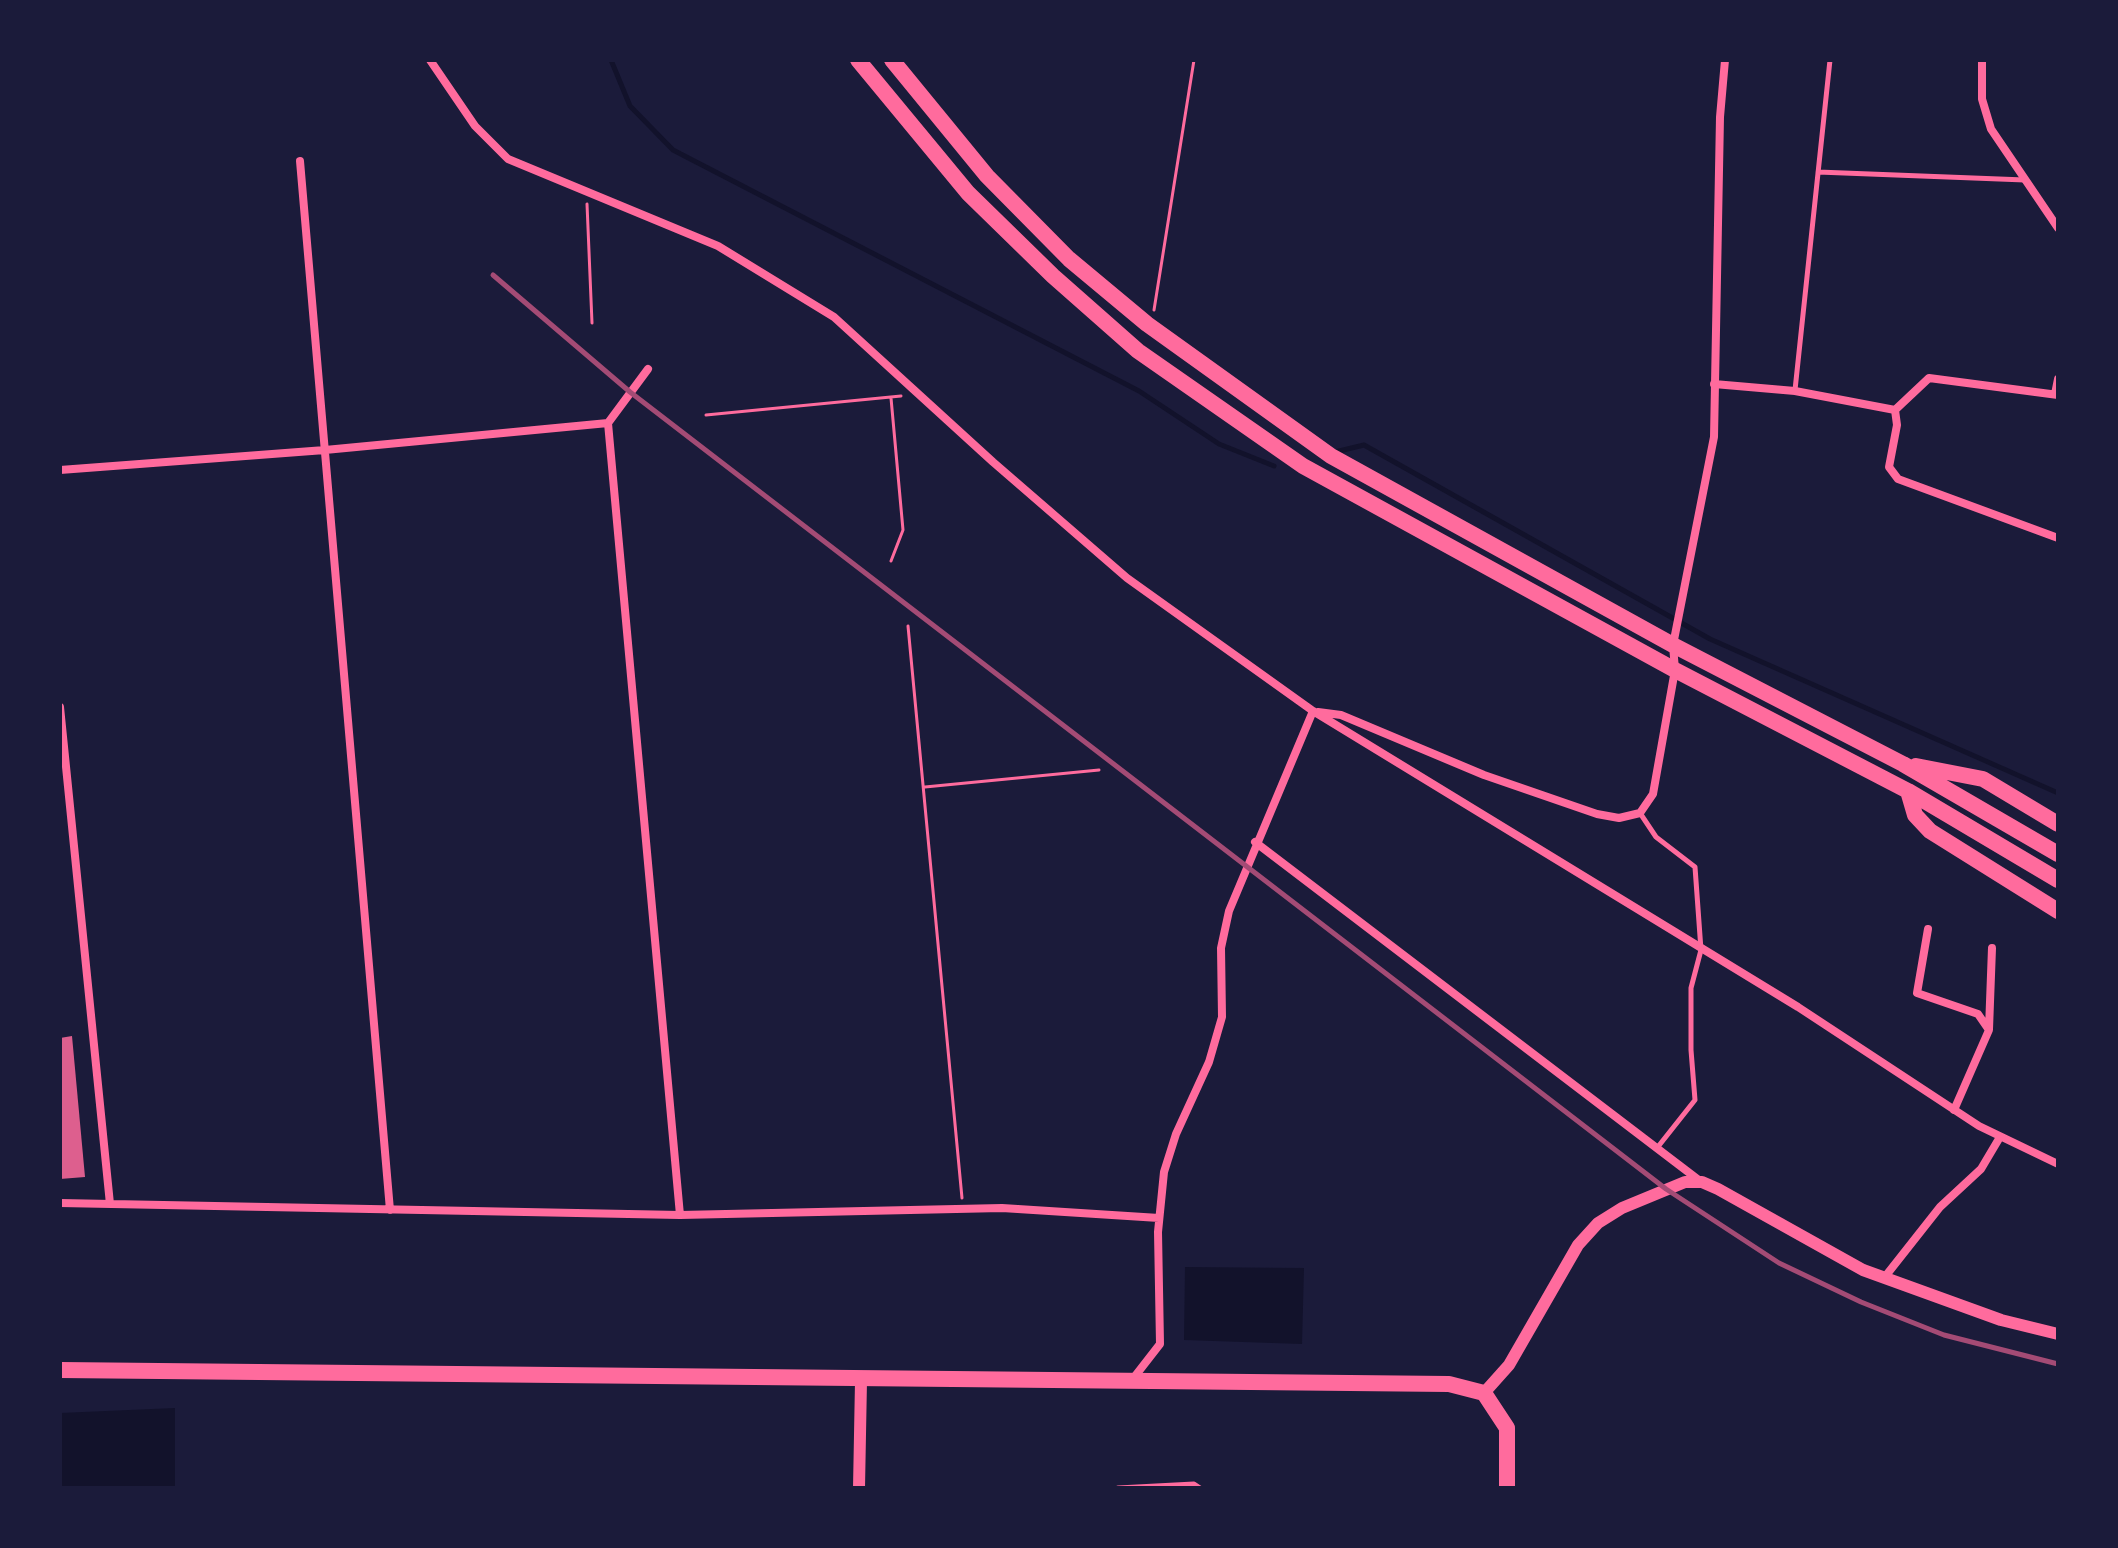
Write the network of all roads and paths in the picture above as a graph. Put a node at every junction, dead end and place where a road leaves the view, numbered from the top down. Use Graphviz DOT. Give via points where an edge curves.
graph roads {
  1 [pos="430,60"];
  2 [pos="858,60"];
  3 [pos="892,60"];
  4 [pos="1194,60"];
  5 [pos="1725,60"];
  6 [pos="1830,60"];
  7 [pos="1982,60"];
  8 [pos="300,161"];
  9 [pos="1818,172"];
  10 [pos="2026,180"];
  11 [pos="587,192"];
  12 [pos="2058,228"];
  13 [pos="592,323"];
  14 [pos="1147,324"];
  15 [pos="648,369"];
  16 [pos="2058,379"];
  17 [pos="1714,384"];
  18 [pos="1795,391"];
  19 [pos="921,394"];
  20 [pos="2056,395"];
  21 [pos="891,398"];
  22 [pos="1895,410"];
  23 [pos="706,415"];
  24 [pos="608,423"];
  25 [pos="325,450"];
  26 [pos="60,470"];
  27 [pos="2058,538"];
  28 [pos="891,561"];
  29 [pos="908,626"];
  30 [pos="1673,645"];
  31 [pos="1675,670"];
  32 [pos="60,707"];
  33 [pos="1313,711"];
  34 [pos="1903,764"];
  35 [pos="1099,770"];
  36 [pos="925,787"];
  37 [pos="1908,791"];
  38 [pos="1640,813"];
  39 [pos="2058,824"];
  40 [pos="1255,842"];
  41 [pos="2058,854"];
  42 [pos="2058,880"];
  43 [pos="2058,911"];
  44 [pos="1928,929"];
  45 [pos="1992,948"];
  46 [pos="1701,950"];
  47 [pos="1989,1030"];
  48 [pos="1954,1110"];
  49 [pos="2000,1137"];
  50 [pos="1657,1149"];
  51 [pos="2058,1164"];
  52 [pos="1702,1182"];
  53 [pos="60,1203"];
  54 [pos="110,1204"];
  55 [pos="963,1209"];
  56 [pos="390,1210"];
  57 [pos="680,1215"];
  58 [pos="1159,1218"];
  59 [pos="1884,1278"];
  60 [pos="2058,1334"];
  61 [pos="60,1370"];
  62 [pos="861,1381"];
  63 [pos="1131,1382"];
  64 [pos="1484,1393"];
  65 [pos="859,1488"];
  66 [pos="1118,1488"];
  67 [pos="1200,1488"];
  68 [pos="1507,1488"];
  1 -- 11 [label="street" via="490,145 526,168"];
  2 -- 31 [label="main road" via="968,193 1138,351 1340,488"];
  3 -- 14 [label="main road" via="987,176 1069,259"];
  4 -- 14 [label="path" via="1157,304"];
  5 -- 17 [label="street"];
  6 -- 9 [label="lane"];
  7 -- 10 [label="street" via="1982,99 1991,129"];
  8 -- 25 [label="street"];
  9 -- 10 [label="lane"];
  9 -- 18 [label="lane"];
  10 -- 12 [label="street"];
  11 -- 13 [label="path"];
  11 -- 19 [label="street" via="718,246 834,317"];
  14 -- 30 [label="main road" via="1331,456"];
  15 -- 24 [label="street"];
  16 -- 20 [label="street"];
  17 -- 18 [label="street"];
  17 -- 30 [label="street" via="1714,437"];
  18 -- 22 [label="street"];
  19 -- 21 [label="path"];
  19 -- 33 [label="street" via="1127,578"];
  20 -- 22 [label="street" via="1929,378"];
  21 -- 23 [label="path"];
  21 -- 28 [label="path" via="903,530"];
  22 -- 27 [label="street" via="1889,467 1898,479"];
  24 -- 25 [label="street"];
  24 -- 57 [label="street"];
  25 -- 26 [label="street"];
  25 -- 56 [label="street"];
  29 -- 36 [label="path"];
  30 -- 31 [label="street"];
  30 -- 34 [label="main road"];
  31 -- 37 [label="main road"];
  31 -- 38 [label="street" via="1653,794"];
  32 -- 54 [label="street"];
  33 -- 38 [label="street" via="1341,715 1484,775 1597,814 1619,818"];
  33 -- 40 [label="street"];
  33 -- 46 [label="street"];
  34 -- 39 [label="main road" via="1969,774"];
  34 -- 41 [label="main road"];
  35 -- 36 [label="path"];
  36 -- 55 [label="path"];
  37 -- 42 [label="main road"];
  37 -- 43 [label="main road" via="1915,815 1930,831"];
  38 -- 46 [label="lane" via="1656,837 1695,867"];
  40 -- 50 [label="street"];
  40 -- 58 [label="street" via="1221,948 1222,1017 1164,1172"];
  44 -- 47 [label="street" via="1917,993 1978,1014"];
  45 -- 47 [label="street"];
  46 -- 48 [label="street"];
  46 -- 50 [label="lane" via="1691,988 1695,1100"];
  47 -- 48 [label="street"];
  48 -- 49 [label="street"];
  49 -- 51 [label="street"];
  49 -- 59 [label="street" via="1981,1169 1940,1207"];
  50 -- 52 [label="street"];
  52 -- 59 [label="street"];
  52 -- 64 [label="street" via="1666,1189 1598,1223 1578,1245 1509,1365"];
  53 -- 54 [label="street"];
  54 -- 56 [label="street"];
  55 -- 57 [label="street"];
  55 -- 58 [label="street"];
  56 -- 57 [label="street"];
  58 -- 63 [label="street" via="1160,1344"];
  59 -- 60 [label="street" via="1989,1316"];
  61 -- 62 [label="main road"];
  62 -- 63 [label="main road"];
  62 -- 65 [label="street"];
  63 -- 64 [label="main road" via="1449,1384"];
  64 -- 68 [label="main road" via="1507,1428"];
  66 -- 67 [label="lane"];
}
